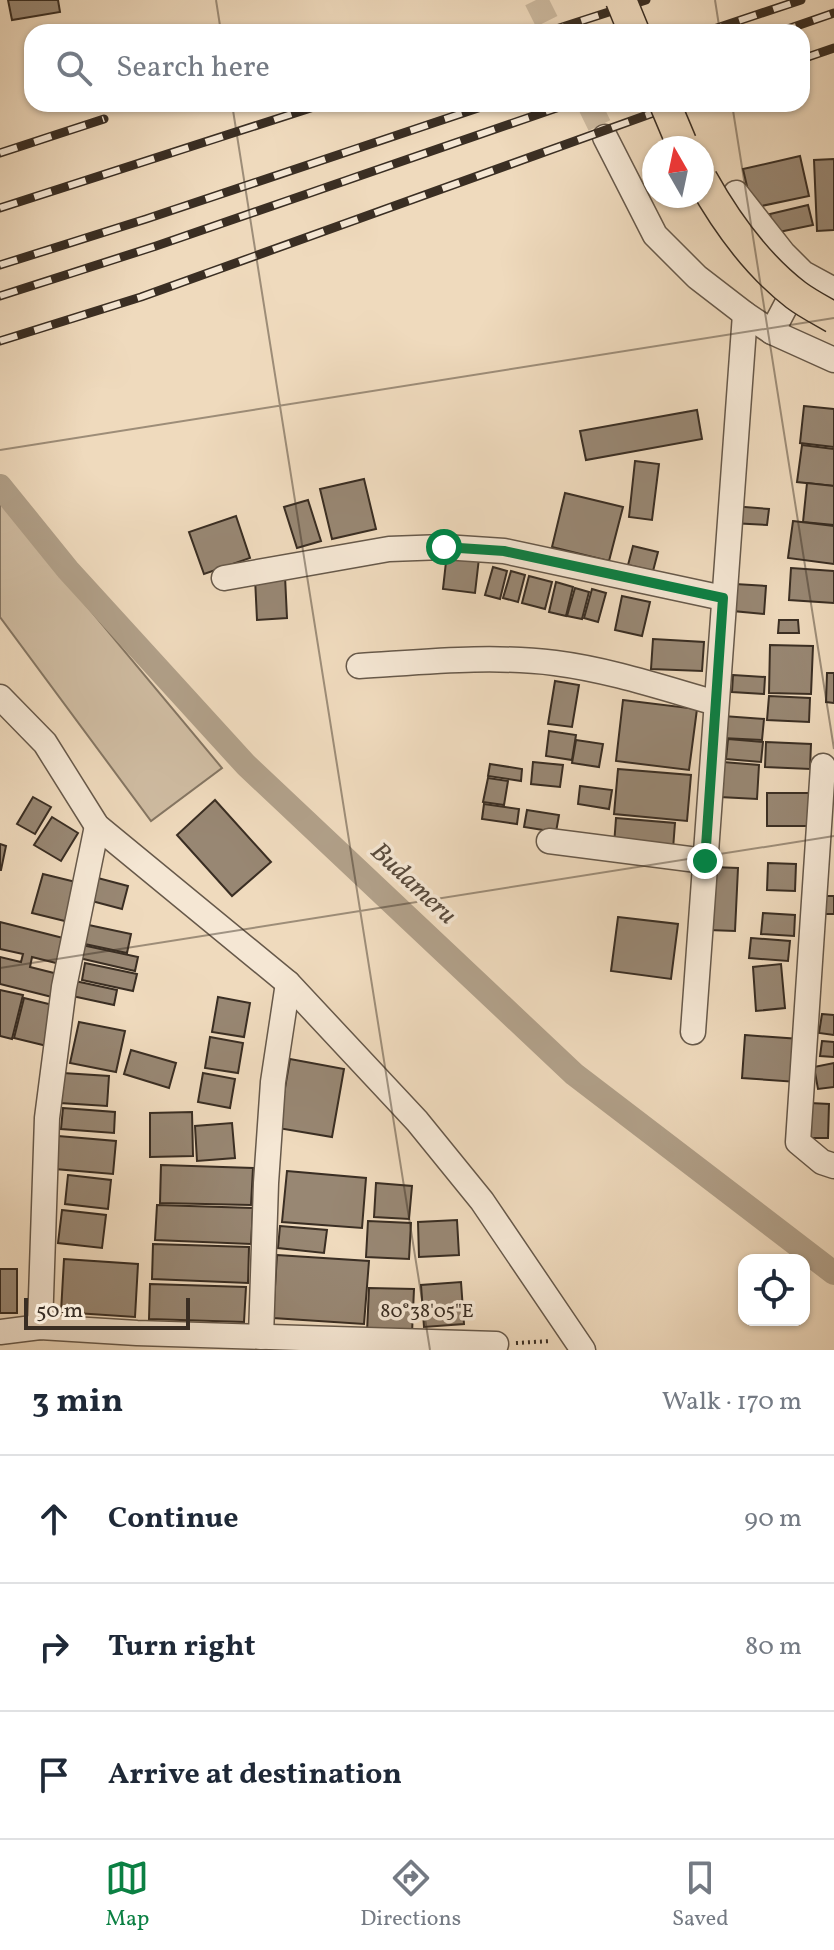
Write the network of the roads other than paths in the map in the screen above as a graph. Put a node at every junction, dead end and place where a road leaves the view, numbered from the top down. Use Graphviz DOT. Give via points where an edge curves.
graph roads {
  1 [pos="621,0"];
  2 [pos="631,24"];
  3 [pos="668,112"];
  4 [pos="678,136"];
  5 [pos="605,137"];
  6 [pos="736,193"];
  7 [pos="714,200"];
  8 [pos="803,273"];
  9 [pos="834,290"];
  10 [pos="745,314"];
  11 [pos="834,318"];
  12 [pos="772,332"];
  13 [pos="834,360"];
  14 [pos="224,578"];
  15 [pos="723,598"];
  16 [pos="359,666"];
  17 [pos="0,697"];
  18 [pos="716,703"];
  19 [pos="823,766"];
  20 [pos="97,826"];
  21 [pos="549,841"];
  22 [pos="705,861"];
  23 [pos="288,983"];
  24 [pos="693,1032"];
  25 [pos="834,1166"];
  26 [pos="40,1327"];
  27 [pos="0,1332"];
  28 [pos="261,1337"];
  29 [pos="137,1342"];
  30 [pos="321,1344"];
  31 [pos="580,1345"];
  32 [pos="495,1347"];
  1 -- 2 [label="main road, bridge"];
  3 -- 4 [label="main road, bridge"];
  5 -- 10 [label="street" via="655,235"];
  6 -- 8 [label="street"];
  7 -- 11 [label="main road, bridge" via="754,255 797,296"];
  8 -- 9 [label="street"];
  8 -- 12 [label="street"];
  10 -- 12 [label="street"];
  10 -- 15 [label="street"];
  12 -- 13 [label="street"];
  14 -- 15 [label="street" via="389,549 444,547 504,551"];
  15 -- 18 [label="street"];
  16 -- 18 [label="street" via="484,659 556,663"];
  17 -- 20 [label="street" via="45,743"];
  18 -- 22 [label="street"];
  19 -- 25 [label="street" via="798,1142"];
  20 -- 23 [label="street"];
  20 -- 26 [label="street" via="64,987 47,1118"];
  21 -- 22 [label="street"];
  22 -- 24 [label="street"];
  23 -- 28 [label="street" via="273,1082"];
  23 -- 31 [label="street" via="417,1121 482,1201"];
  26 -- 27 [label="street"];
  26 -- 29 [label="street"];
  28 -- 29 [label="street"];
  28 -- 30 [label="street"];
  30 -- 32 [label="street"];
}
